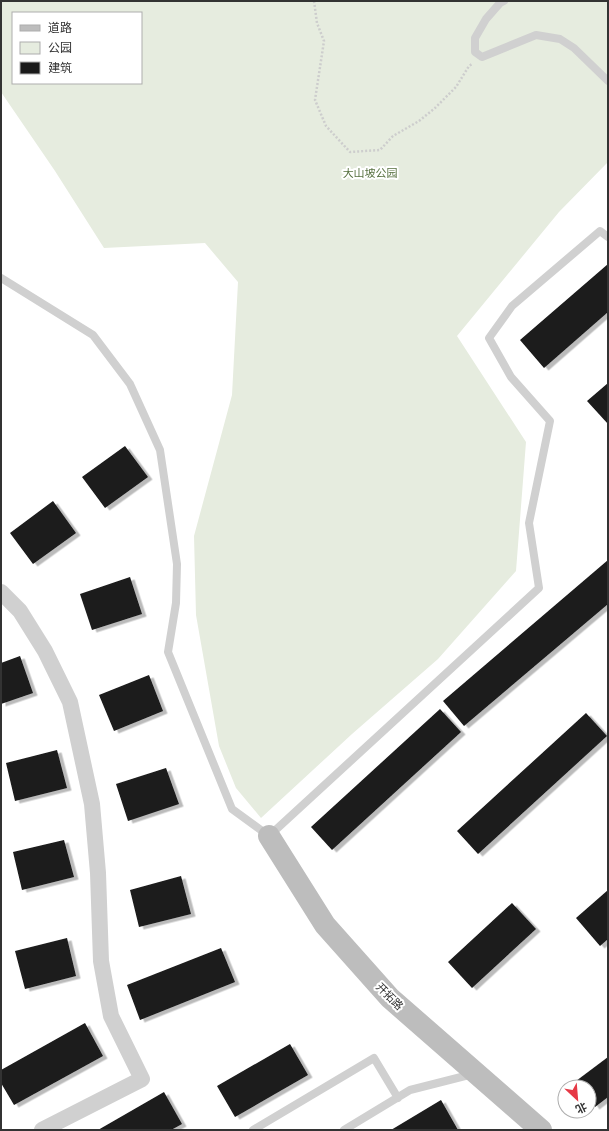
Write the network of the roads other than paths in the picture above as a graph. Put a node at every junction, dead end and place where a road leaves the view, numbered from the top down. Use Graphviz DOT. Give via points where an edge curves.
graph roads {
  1 [pos="504,1"];
  2 [pos="608,82"];
  3 [pos="608,237"];
  4 [pos="1,278"];
  5 [pos="1,592"];
  6 [pos="269,836"];
  7 [pos="476,1074"];
  8 [pos="398,1098"];
  9 [pos="42,1130"];
  10 [pos="253,1130"];
  11 [pos="344,1130"];
  12 [pos="541,1130"];
  1 -- 2 [label="lane" via="486,19 475,38 475,52 482,57 536,35 560,39 574,48"];
  3 -- 6 [label="lane" via="600,231 512,306 489,338 511,377 550,421 529,523 539,588"];
  4 -- 6 [label="lane" via="93,335 130,384 160,450 177,564 176,604 168,652 232,809"];
  5 -- 9 [label="street" via="24,617 45,651 70,702 92,804 98,873 101,961 110,1016 142,1079"];
  6 -- 7 [label="street, 开拓路" via="325,925 390,998"];
  7 -- 8 [label="lane" via="410,1090"];
  7 -- 12 [label="street, 开拓路"];
  8 -- 10 [label="lane" via="374,1058"];
  8 -- 11 [label="lane"];
}
